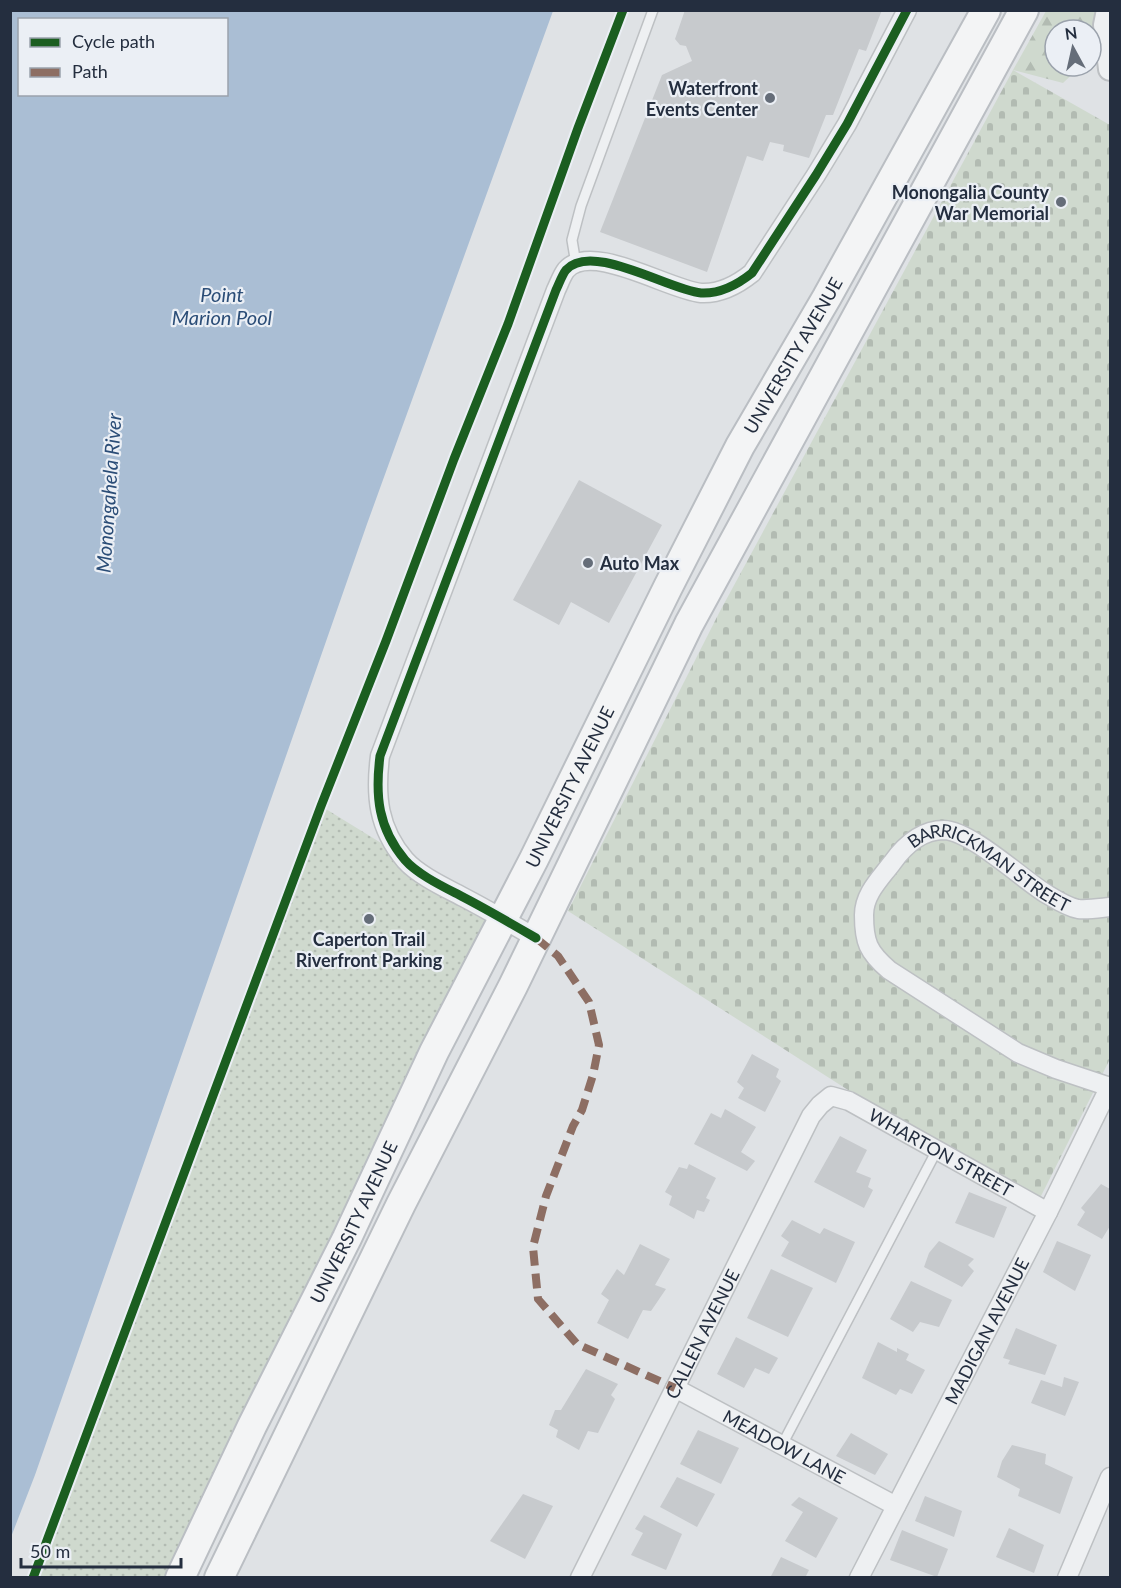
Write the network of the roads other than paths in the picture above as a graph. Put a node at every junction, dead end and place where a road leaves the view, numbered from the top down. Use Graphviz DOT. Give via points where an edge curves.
graph roads {
  1 [pos="653,10"];
  2 [pos="907,10"];
  3 [pos="986,10"];
  4 [pos="1024,10"];
  5 [pos="1108,10"];
  6 [pos="1110,69"];
  7 [pos="576,264"];
  8 [pos="1110,907"];
  9 [pos="503,918"];
  10 [pos="536,938"];
  11 [pos="1110,1086"];
  12 [pos="831,1096"];
  13 [pos="936,1150"];
  14 [pos="1048,1212"];
  15 [pos="675,1388"];
  16 [pos="782,1445"];
  17 [pos="1110,1477"];
  18 [pos="896,1506"];
  19 [pos="180,1578"];
  20 [pos="219,1578"];
  21 [pos="580,1578"];
  22 [pos="859,1578"];
  23 [pos="1067,1578"];
  1 -- 7 [label="lane" via="581,206 572,240"];
  2 -- 7 [label="street" via="816,175 752,273 738,284 703,293 602,260"];
  3 -- 9 [label="main road, UNIVERSITY AVENUE" via="740,446"];
  4 -- 10 [label="main road, UNIVERSITY AVENUE" via="689,624"];
  5 -- 6 [label="street" via="1105,25"];
  7 -- 9 [label="street" via="567,268 556,290 380,756 376,784 380,812 406,862"];
  8 -- 11 [label="street, BARRICKMAN STREET" via="1078,909 1058,901 966,837 945,830 921,836 903,848 869,894 864,909 865,941 890,970 1018,1053"];
  9 -- 10 [label="street"];
  9 -- 19 [label="main road, UNIVERSITY AVENUE" via="434,1052"];
  10 -- 20 [label="main road, UNIVERSITY AVENUE"];
  11 -- 14 [label="street, MADIGAN AVENUE"];
  12 -- 13 [label="street, WHARTON STREET" via="849,1101"];
  12 -- 15 [label="street, CALLEN AVENUE" via="812,1116"];
  13 -- 14 [label="street, WHARTON STREET"];
  13 -- 16 [label="lane"];
  14 -- 18 [label="street, MADIGAN AVENUE"];
  15 -- 16 [label="street, MEADOW LANE"];
  15 -- 21 [label="street, CALLEN AVENUE"];
  16 -- 18 [label="street, MEADOW LANE"];
  17 -- 23 [label="street"];
  18 -- 22 [label="street, MADIGAN AVENUE"];
}
